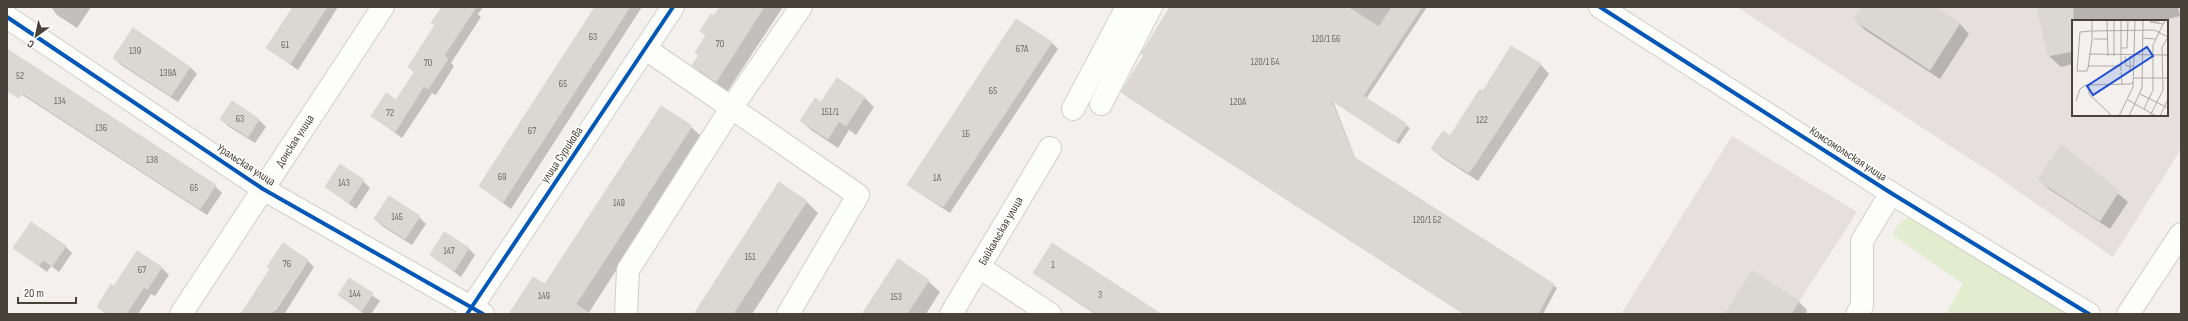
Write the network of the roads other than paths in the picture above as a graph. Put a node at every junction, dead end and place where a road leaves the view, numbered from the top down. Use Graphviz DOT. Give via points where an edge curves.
graph roads {
  1 [pos="9,7"];
  2 [pos="383,7"];
  3 [pos="673,7"];
  4 [pos="801,7"];
  5 [pos="1127,7"];
  6 [pos="1151,7"];
  7 [pos="1600,7"];
  8 [pos="7,10"];
  9 [pos="7,17"];
  10 [pos="646,49"];
  11 [pos="1101,104"];
  12 [pos="732,107"];
  13 [pos="1073,109"];
  14 [pos="1050,148"];
  15 [pos="264,189"];
  16 [pos="1891,193"];
  17 [pos="2181,234"];
  18 [pos="980,267"];
  19 [pos="474,312"];
  20 [pos="181,314"];
  21 [pos="626,314"];
  22 [pos="788,314"];
  23 [pos="952,314"];
  24 [pos="1050,314"];
  25 [pos="1856,314"];
  26 [pos="2089,314"];
  27 [pos="2128,314"];
  1 -- 8 [label="street"];
  2 -- 15 [label="street, Донская улица"];
  3 -- 10 [label="street, улица Сурикова"];
  4 -- 12 [label="street"];
  5 -- 13 [label="street"];
  6 -- 11 [label="street"];
  7 -- 16 [label="street, Комсомольская улица"];
  9 -- 15 [label="street, Уральская улица"];
  10 -- 12 [label="street"];
  10 -- 19 [label="street, улица Сурикова"];
  12 -- 21 [label="street" via="628,270"];
  12 -- 22 [label="street" via="858,195"];
  14 -- 18 [label="street, Байкальская улица"];
  15 -- 19 [label="street, Уральская улица"];
  15 -- 20 [label="street, Донская улица"];
  16 -- 25 [label="street" via="1862,241 1862,306"];
  16 -- 26 [label="street, Комсомольская улица"];
  17 -- 27 [label="street"];
  18 -- 23 [label="street, Байкальская улица"];
  18 -- 24 [label="street"];
}
